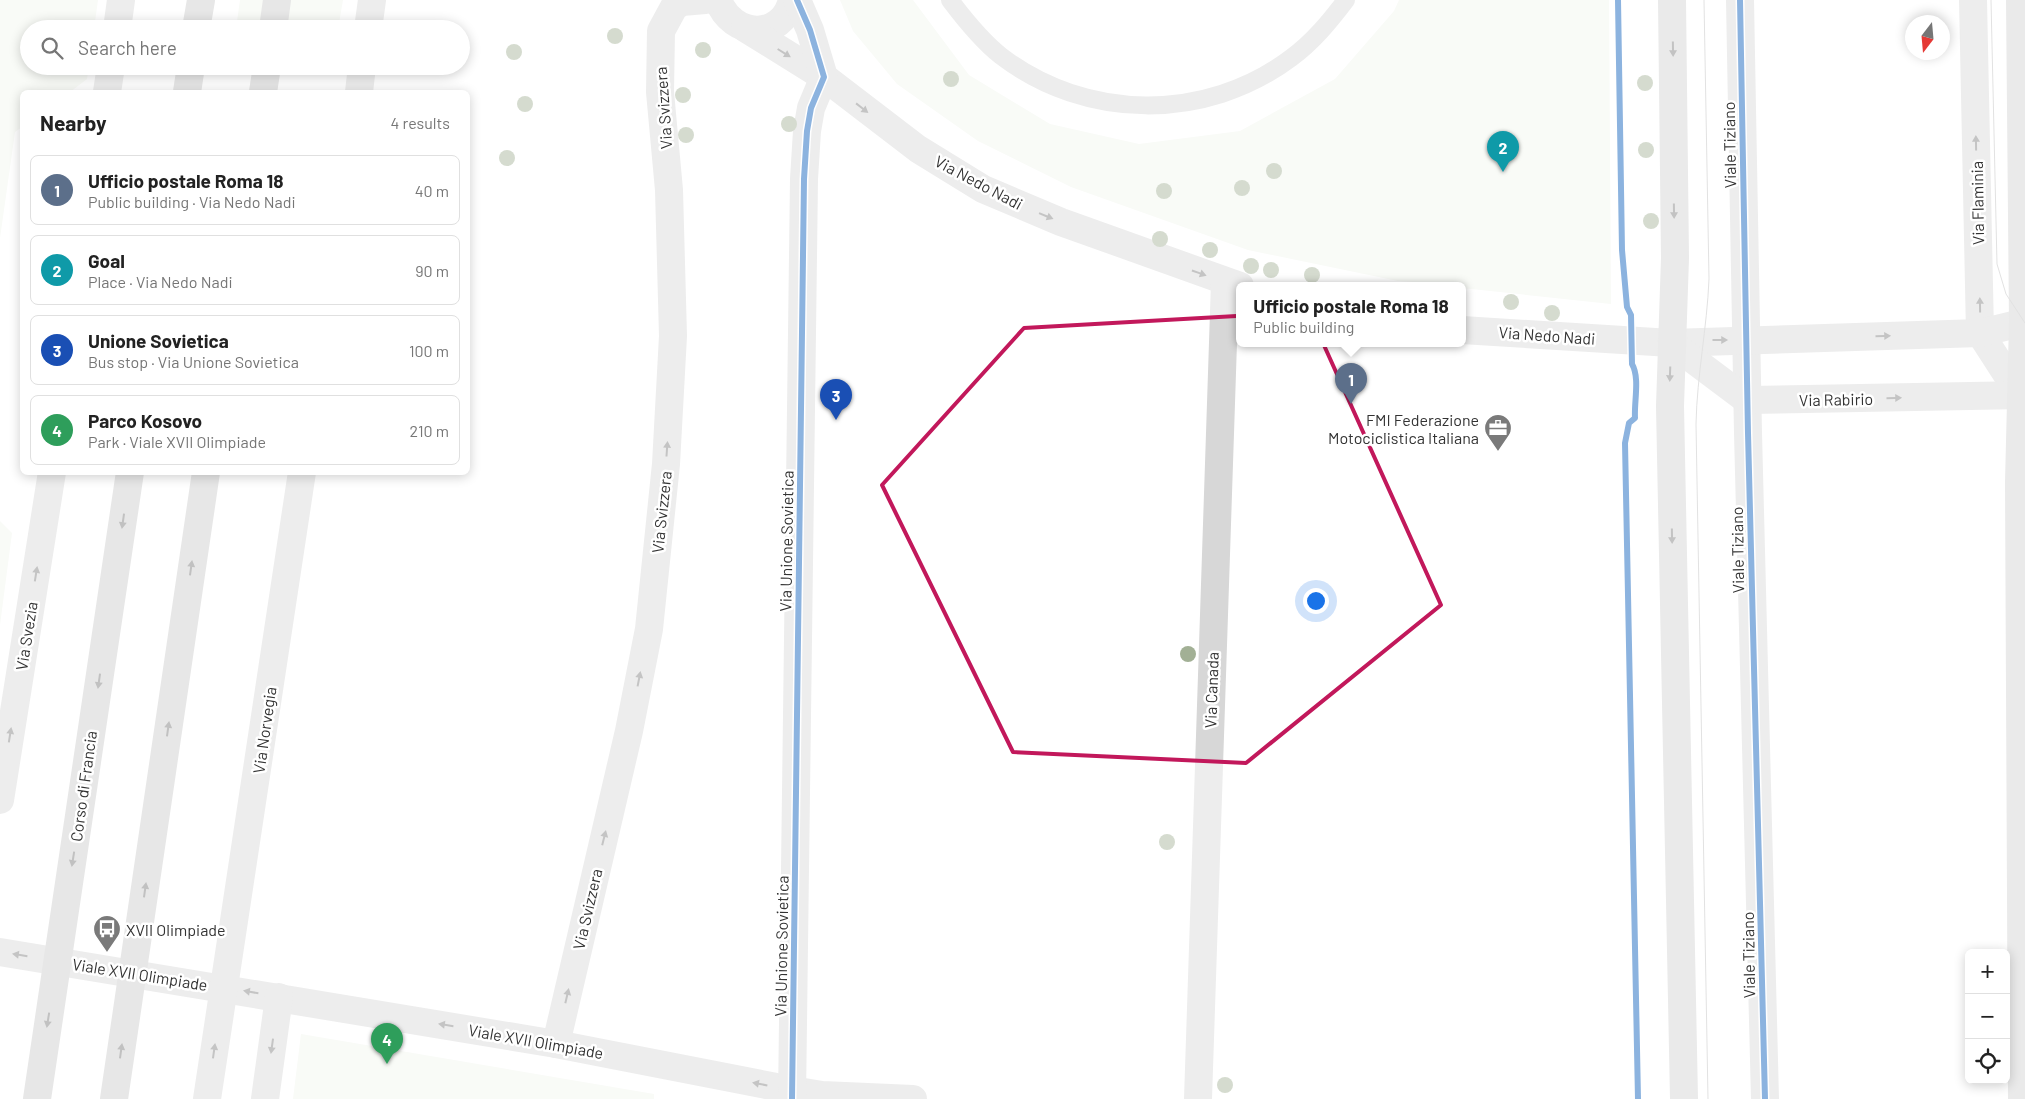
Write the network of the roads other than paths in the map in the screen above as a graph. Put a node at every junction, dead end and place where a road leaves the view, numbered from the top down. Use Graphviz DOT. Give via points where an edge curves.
graph roads {
  1 [pos="121,0"];
  2 [pos="201,0"];
  3 [pos="277,0"];
  4 [pos="372,0"];
  5 [pos="705,0"];
  6 [pos="718,0"];
  7 [pos="792,0"];
  8 [pos="797,0"];
  9 [pos="950,0"];
  10 [pos="1346,0"];
  11 [pos="1672,0"];
  12 [pos="1740,0"];
  13 [pos="1973,0"];
  14 [pos="2020,0"];
  15 [pos="118,20"];
  16 [pos="198,20"];
  17 [pos="274,20"];
  18 [pos="369,20"];
  19 [pos="744,28"];
  20 [pos="110,75"];
  21 [pos="190,75"];
  22 [pos="266,75"];
  23 [pos="361,75"];
  24 [pos="824,78"];
  25 [pos="108,90"];
  26 [pos="187,90"];
  27 [pos="264,90"];
  28 [pos="359,90"];
  29 [pos="1232,284"];
  30 [pos="2024,322"];
  31 [pos="1466,330"];
  32 [pos="1980,333"];
  33 [pos="1747,340"];
  34 [pos="1672,343"];
  35 [pos="2023,395"];
  36 [pos="1747,400"];
  37 [pos="52,475"];
  38 [pos="130,475"];
  39 [pos="206,475"];
  40 [pos="302,475"];
  41 [pos="2023,548"];
  42 [pos="0,800"];
  43 [pos="0,952"];
  44 [pos="224,987"];
  45 [pos="279,997"];
  46 [pos="556,1044"];
  47 [pos="792,1094"];
  48 [pos="37,1099"];
  49 [pos="114,1099"];
  50 [pos="207,1099"];
  51 [pos="265,1099"];
  52 [pos="913,1099"];
  53 [pos="1198,1099"];
  54 [pos="1684,1099"];
  55 [pos="1765,1099"];
  56 [pos="2022,1099"];
  1 -- 15 [label="street"];
  2 -- 16 [label="main road"];
  3 -- 17 [label="main road"];
  4 -- 18 [label="street"];
  46 -- 5 [label="street, Via Svizzera, one-way" via="629,731 649,629 666,464 673,336 669,190 660,92 661,31 674,7 682,2"];
  6 -- 19 [label="street, Via Nedo Nadi" via="727,18"];
  7 -- 19 [label="street" via="776,24 766,28"];
  8 -- 24 [label="street"];
  9 -- 10 [label="lane" via="982,38 1021,70 1066,92 1140,106 1174,105 1240,88 1292,58"];
  11 -- 34 [label="street, one-way" via="1675,258"];
  12 -- 33 [label="street, Viale Tiziano"];
  32 -- 13 [label="street, Via Flaminia, one-way"];
  14 -- 30 [label="street"];
  19 -- 24 [label="street, Via Nedo Nadi, one-way"];
  20 -- 25 [label="street"];
  21 -- 26 [label="main road"];
  22 -- 27 [label="main road"];
  23 -- 28 [label="street"];
  24 -- 29 [label="street, Via Nedo Nadi, one-way" via="890,130 983,189 1061,222"];
  24 -- 47 [label="street, Via Unione Sovietica" via="810,108 804,179"];
  29 -- 53 [label="street, Via Canada"];
  30 -- 32 [label="street"];
  30 -- 35 [label="street"];
  31 -- 34 [label="street, Via Nedo Nadi"];
  33 -- 32 [label="street, one-way"];
  32 -- 35 [label="street"];
  34 -- 33 [label="street, one-way"];
  33 -- 36 [label="street, Viale Tiziano"];
  34 -- 36 [label="street"];
  34 -- 54 [label="street, one-way" via="1670,406"];
  36 -- 35 [label="street, Via Rabirio, one-way"];
  35 -- 41 [label="street"];
  36 -- 55 [label="street, Viale Tiziano"];
  42 -- 37 [label="street, Via Svezia, one-way"];
  38 -- 48 [label="main road, Corso di Francia, one-way, bridge"];
  49 -- 39 [label="main road, one-way, bridge"];
  40 -- 44 [label="street, Via Norvegia"];
  41 -- 56 [label="street"];
  44 -- 43 [label="street, Viale XVII Olimpiade, one-way"];
  45 -- 44 [label="street, Viale XVII Olimpiade, one-way"];
  50 -- 44 [label="street, Via Norvegia, one-way"];
  46 -- 45 [label="street, Viale XVII Olimpiade, one-way"];
  45 -- 51 [label="street, one-way"];
  47 -- 46 [label="street, Viale XVII Olimpiade, one-way"];
  47 -- 52 [label="street, Viale XVII Olimpiade"];
}
